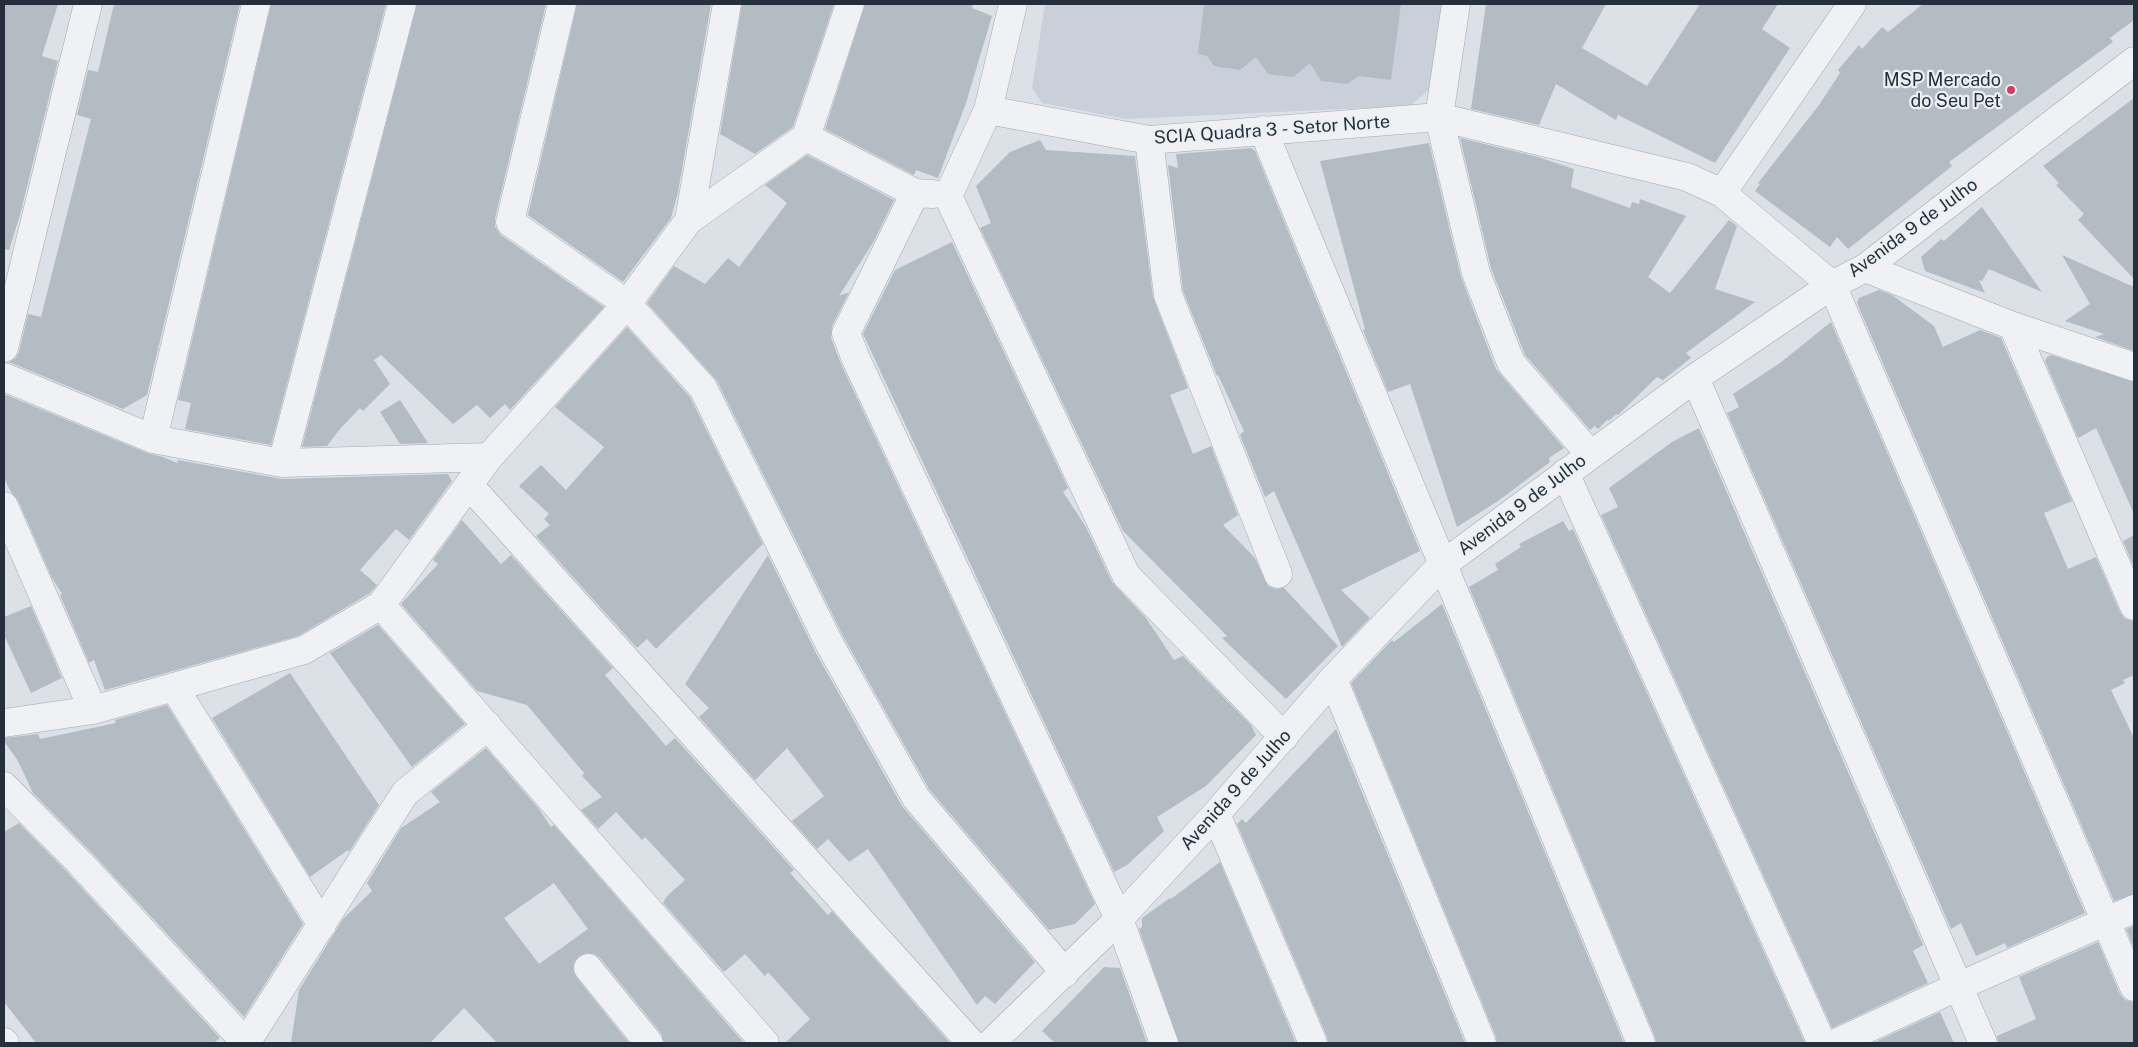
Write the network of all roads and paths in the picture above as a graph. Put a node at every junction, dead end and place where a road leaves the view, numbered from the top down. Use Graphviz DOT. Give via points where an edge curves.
graph roads {
  1 [pos="88,4"];
  2 [pos="256,4"];
  3 [pos="402,4"];
  4 [pos="562,4"];
  5 [pos="727,4"];
  6 [pos="850,4"];
  7 [pos="1013,4"];
  8 [pos="1456,4"];
  9 [pos="1852,4"];
  10 [pos="2134,61"];
  11 [pos="988,110"];
  12 [pos="1439,117"];
  13 [pos="1263,130"];
  14 [pos="806,137"];
  15 [pos="1149,140"];
  16 [pos="915,193"];
  17 [pos="1722,193"];
  18 [pos="948,196"];
  19 [pos="689,220"];
  20 [pos="1865,268"];
  21 [pos="1832,285"];
  22 [pos="627,304"];
  23 [pos="2013,326"];
  24 [pos="4,348"];
  25 [pos="2134,367"];
  26 [pos="4,377"];
  27 [pos="1695,378"];
  28 [pos="153,439"];
  29 [pos="1590,454"];
  30 [pos="489,457"];
  31 [pos="282,463"];
  32 [pos="1565,473"];
  33 [pos="469,486"];
  34 [pos="4,506"];
  35 [pos="1442,565"];
  36 [pos="1278,574"];
  37 [pos="381,605"];
  38 [pos="2134,606"];
  39 [pos="1333,679"];
  40 [pos="174,686"];
  41 [pos="93,710"];
  42 [pos="4,723"];
  43 [pos="488,726"];
  44 [pos="1284,737"];
  45 [pos="4,786"];
  46 [pos="1216,814"];
  47 [pos="2134,909"];
  48 [pos="1119,919"];
  49 [pos="2106,922"];
  50 [pos="322,925"];
  51 [pos="588,968"];
  52 [pos="1065,973"];
  53 [pos="1957,987"];
  54 [pos="2134,987"];
  55 [pos="246,1043"];
  56 [pos="649,1043"];
  57 [pos="765,1043"];
  58 [pos="971,1043"];
  59 [pos="991,1043"];
  60 [pos="1164,1043"];
  61 [pos="1313,1043"];
  62 [pos="1482,1043"];
  63 [pos="1641,1043"];
  64 [pos="1822,1043"];
  65 [pos="1836,1043"];
  66 [pos="1983,1043"];
  1 -- 24 [label="street"];
  2 -- 28 [label="street"];
  3 -- 31 [label="street"];
  4 -- 22 [label="street" via="510,222"];
  5 -- 19 [label="street"];
  6 -- 14 [label="street"];
  7 -- 11 [label="street"];
  8 -- 12 [label="street"];
  9 -- 17 [label="street"];
  10 -- 20 [label="street, Avenida 9 de Julho"];
  11 -- 15 [label="street, SCIA Quadra 3 - Setor Norte"];
  11 -- 18 [label="street"];
  12 -- 13 [label="street, SCIA Quadra 3 - Setor Norte"];
  12 -- 17 [label="street, SCIA Quadra 3 - Setor Norte" via="1687,177"];
  12 -- 29 [label="street" via="1476,273 1511,363"];
  13 -- 15 [label="street, SCIA Quadra 3 - Setor Norte"];
  13 -- 35 [label="street"];
  14 -- 16 [label="street"];
  14 -- 19 [label="street"];
  15 -- 36 [label="street" via="1168,295"];
  16 -- 18 [label="street"];
  16 -- 48 [label="street" via="846,333"];
  17 -- 21 [label="street, SCIA Quadra 3 - Setor Norte"];
  18 -- 44 [label="street" via="1126,575"];
  19 -- 22 [label="street"];
  20 -- 21 [label="street, Avenida 9 de Julho"];
  20 -- 23 [label="street"];
  21 -- 27 [label="street, Avenida 9 de Julho"];
  21 -- 49 [label="street"];
  22 -- 30 [label="street"];
  22 -- 52 [label="street" via="703,388 830,645 916,798"];
  23 -- 25 [label="street"];
  23 -- 38 [label="street"];
  26 -- 28 [label="street"];
  27 -- 29 [label="street, Avenida 9 de Julho"];
  27 -- 53 [label="street"];
  28 -- 31 [label="street"];
  29 -- 32 [label="street, Avenida 9 de Julho"];
  30 -- 31 [label="street"];
  30 -- 33 [label="street"];
  32 -- 35 [label="street, Avenida 9 de Julho"];
  32 -- 64 [label="street"];
  33 -- 37 [label="street"];
  33 -- 58 [label="street"];
  34 -- 41 [label="street"];
  35 -- 39 [label="street, Avenida 9 de Julho"];
  35 -- 63 [label="street"];
  37 -- 40 [label="street" via="304,650"];
  37 -- 43 [label="street"];
  39 -- 44 [label="street, Avenida 9 de Julho"];
  39 -- 62 [label="street"];
  40 -- 41 [label="street"];
  40 -- 50 [label="street"];
  41 -- 42 [label="street"];
  43 -- 50 [label="street" via="405,793"];
  43 -- 57 [label="street"];
  44 -- 46 [label="street, Avenida 9 de Julho"];
  45 -- 55 [label="street" via="80,863"];
  46 -- 48 [label="street, Avenida 9 de Julho"];
  46 -- 61 [label="street"];
  47 -- 49 [label="street"];
  48 -- 52 [label="street, Avenida 9 de Julho"];
  48 -- 60 [label="street"];
  49 -- 53 [label="street"];
  49 -- 54 [label="street"];
  50 -- 55 [label="street"];
  51 -- 56 [label="street"];
  52 -- 59 [label="street, Avenida 9 de Julho"];
  53 -- 65 [label="street"];
  53 -- 66 [label="street"];
}
